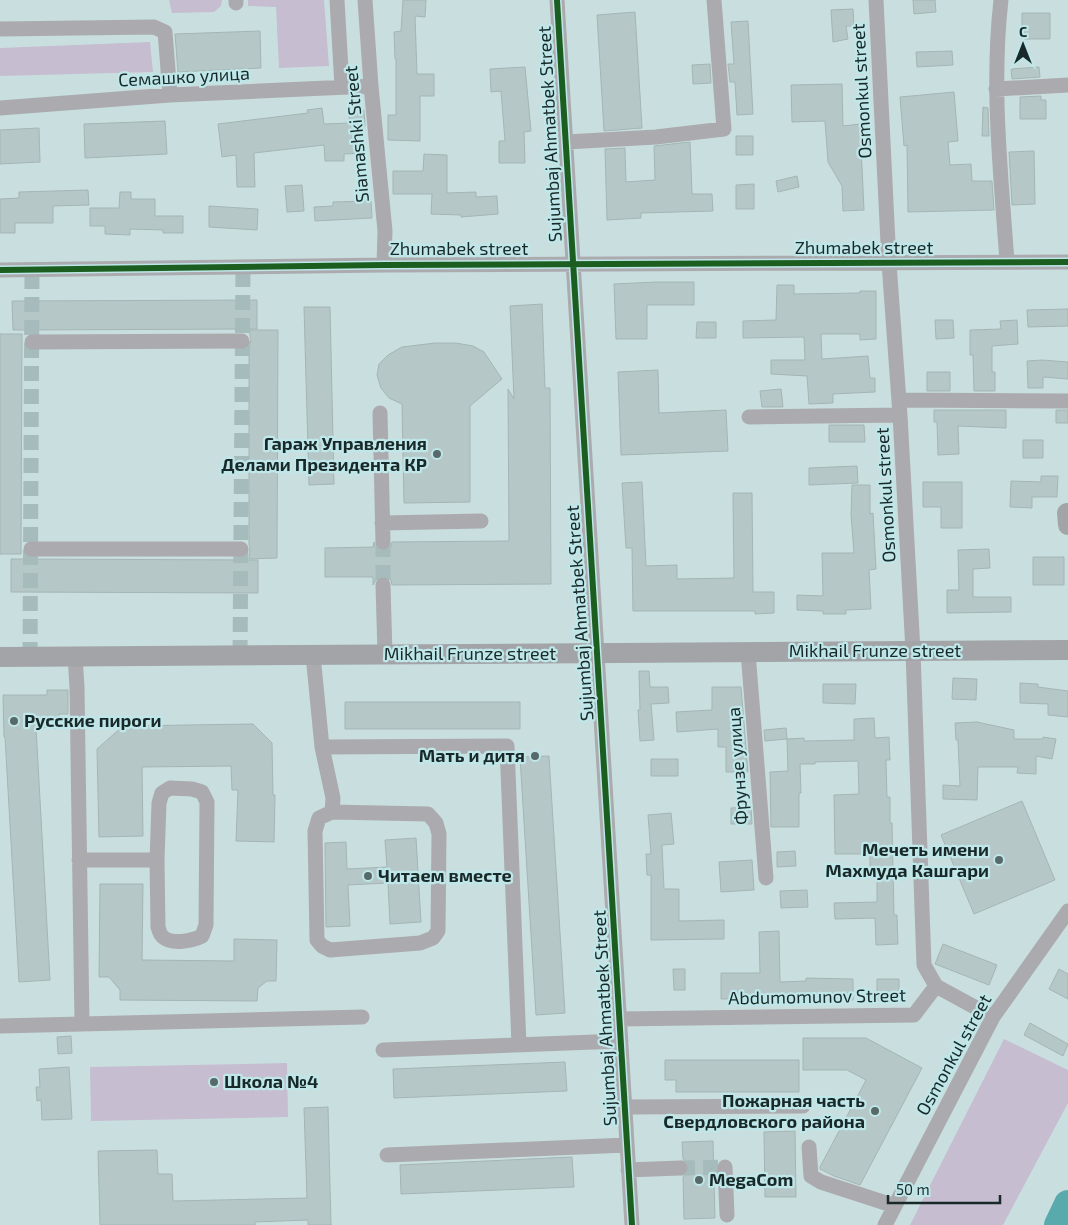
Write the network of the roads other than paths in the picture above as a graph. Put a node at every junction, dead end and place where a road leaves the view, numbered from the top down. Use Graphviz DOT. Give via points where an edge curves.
graph roads {
  1 [pos="337,0"];
  2 [pos="365,0"];
  3 [pos="558,0"];
  4 [pos="714,0"];
  5 [pos="876,0"];
  6 [pos="1001,0"];
  7 [pos="1,26"];
  8 [pos="371,86"];
  9 [pos="1068,86"];
  10 [pos="342,87"];
  11 [pos="996,89"];
  12 [pos="170,95"];
  13 [pos="0,108"];
  14 [pos="566,142"];
  15 [pos="1006,262"];
  16 [pos="1068,262"];
  17 [pos="889,263"];
  18 [pos="573,264"];
  19 [pos="384,265"];
  20 [pos="0,270"];
  21 [pos="242,341"];
  22 [pos="32,342"];
  23 [pos="1068,401"];
  24 [pos="899,408"];
  25 [pos="380,413"];
  26 [pos="749,417"];
  27 [pos="481,521"];
  28 [pos="382,523"];
  29 [pos="383,542"];
  30 [pos="31,549"];
  31 [pos="241,549"];
  32 [pos="384,585"];
  33 [pos="1068,650"];
  34 [pos="913,651"];
  35 [pos="1029,651"];
  36 [pos="748,652"];
  37 [pos="597,653"];
  38 [pos="385,654"];
  39 [pos="313,655"];
  40 [pos="75,656"];
  41 [pos="0,657"];
  42 [pos="1068,665"];
  43 [pos="322,747"];
  44 [pos="332,812"];
  45 [pos="79,860"];
  46 [pos="157,860"];
  47 [pos="766,878"];
  48 [pos="1068,911"];
  49 [pos="936,986"];
  50 [pos="362,1017"];
  51 [pos="994,1017"];
  52 [pos="620,1019"];
  53 [pos="82,1024"];
  54 [pos="0,1026"];
  55 [pos="621,1040"];
  56 [pos="519,1045"];
  57 [pos="383,1050"];
  58 [pos="803,1106"];
  59 [pos="625,1107"];
  60 [pos="627,1145"];
  61 [pos="809,1147"];
  62 [pos="387,1156"];
  63 [pos="725,1167"];
  64 [pos="680,1168"];
  65 [pos="628,1170"];
  66 [pos="895,1206"];
  67 [pos="727,1215"];
  68 [pos="632,1225"];
  69 [pos="885,1225"];
  1 -- 10 [label="street"];
  2 -- 8 [label="street, Siamashki Street"];
  3 -- 14 [label="street, Sujumbaj Ahmatbek Street"];
  4 -- 14 [label="street" via="724,129"];
  5 -- 17 [label="street, Osmonkul street"];
  6 -- 11 [label="street"];
  7 -- 12 [label="street" via="154,27 164,32"];
  8 -- 10 [label="street, Семашко улица"];
  8 -- 19 [label="street, Siamashki Street" via="385,231"];
  9 -- 11 [label="street"];
  10 -- 12 [label="street, Семашко улица"];
  11 -- 15 [label="street"];
  12 -- 13 [label="street, Семашко улица"];
  14 -- 18 [label="street, Sujumbaj Ahmatbek Street"];
  15 -- 16 [label="street, Zhumabek street"];
  15 -- 17 [label="street, Zhumabek street"];
  17 -- 18 [label="street, Zhumabek street"];
  17 -- 24 [label="street, Osmonkul street"];
  18 -- 19 [label="street, Zhumabek street"];
  18 -- 37 [label="street, Sujumbaj Ahmatbek Street"];
  19 -- 20 [label="street, Zhumabek street"];
  21 -- 22 [label="street"];
  23 -- 24 [label="street"];
  24 -- 26 [label="street"];
  24 -- 34 [label="street, Osmonkul street"];
  25 -- 28 [label="street"];
  27 -- 28 [label="street"];
  28 -- 29 [label="street"];
  30 -- 31 [label="street"];
  32 -- 38 [label="street"];
  33 -- 35 [label="main road, Mikhail Frunze street"];
  34 -- 35 [label="main road, Mikhail Frunze street"];
  34 -- 36 [label="main road, Mikhail Frunze street"];
  34 -- 49 [label="street, Osmonkul street" via="924,965"];
  35 -- 42 [label="main road, Mikhail Frunze street"];
  36 -- 37 [label="main road, Mikhail Frunze street"];
  36 -- 47 [label="street, Фрунзе улица"];
  37 -- 38 [label="main road, Mikhail Frunze street"];
  37 -- 52 [label="street, Sujumbaj Ahmatbek Street"];
  38 -- 39 [label="main road, Mikhail Frunze street"];
  39 -- 40 [label="main road, Mikhail Frunze street"];
  39 -- 43 [label="street"];
  40 -- 41 [label="main road, Mikhail Frunze street"];
  40 -- 45 [label="street"];
  43 -- 44 [label="street" via="333,798"];
  43 -- 56 [label="street" via="506,746"];
  44 -- 44 [label="street" via="428,814 436,823 439,834 438,931 433,938 420,943 330,950 317,940 315,831 319,818"];
  45 -- 46 [label="street"];
  45 -- 53 [label="street"];
  46 -- 46 [label="street" via="162,793 170,788 202,792 207,802 206,925 202,936 193,941 168,941 161,936 158,927"];
  48 -- 51 [label="street, Osmonkul street"];
  49 -- 51 [label="street"];
  49 -- 52 [label="street, Abdumomunov Street" via="914,1015"];
  50 -- 53 [label="street"];
  51 -- 66 [label="street, Osmonkul street"];
  52 -- 55 [label="street, Sujumbaj Ahmatbek Street"];
  53 -- 54 [label="street"];
  55 -- 56 [label="street"];
  55 -- 59 [label="street, Sujumbaj Ahmatbek Street"];
  56 -- 57 [label="street"];
  58 -- 59 [label="street"];
  59 -- 60 [label="street, Sujumbaj Ahmatbek Street"];
  60 -- 62 [label="street"];
  60 -- 65 [label="street, Sujumbaj Ahmatbek Street"];
  61 -- 66 [label="street" via="811,1176 820,1182"];
  63 -- 67 [label="street"];
  64 -- 65 [label="street"];
  65 -- 68 [label="street, Sujumbaj Ahmatbek Street"];
  66 -- 69 [label="street, Osmonkul street"];
}
